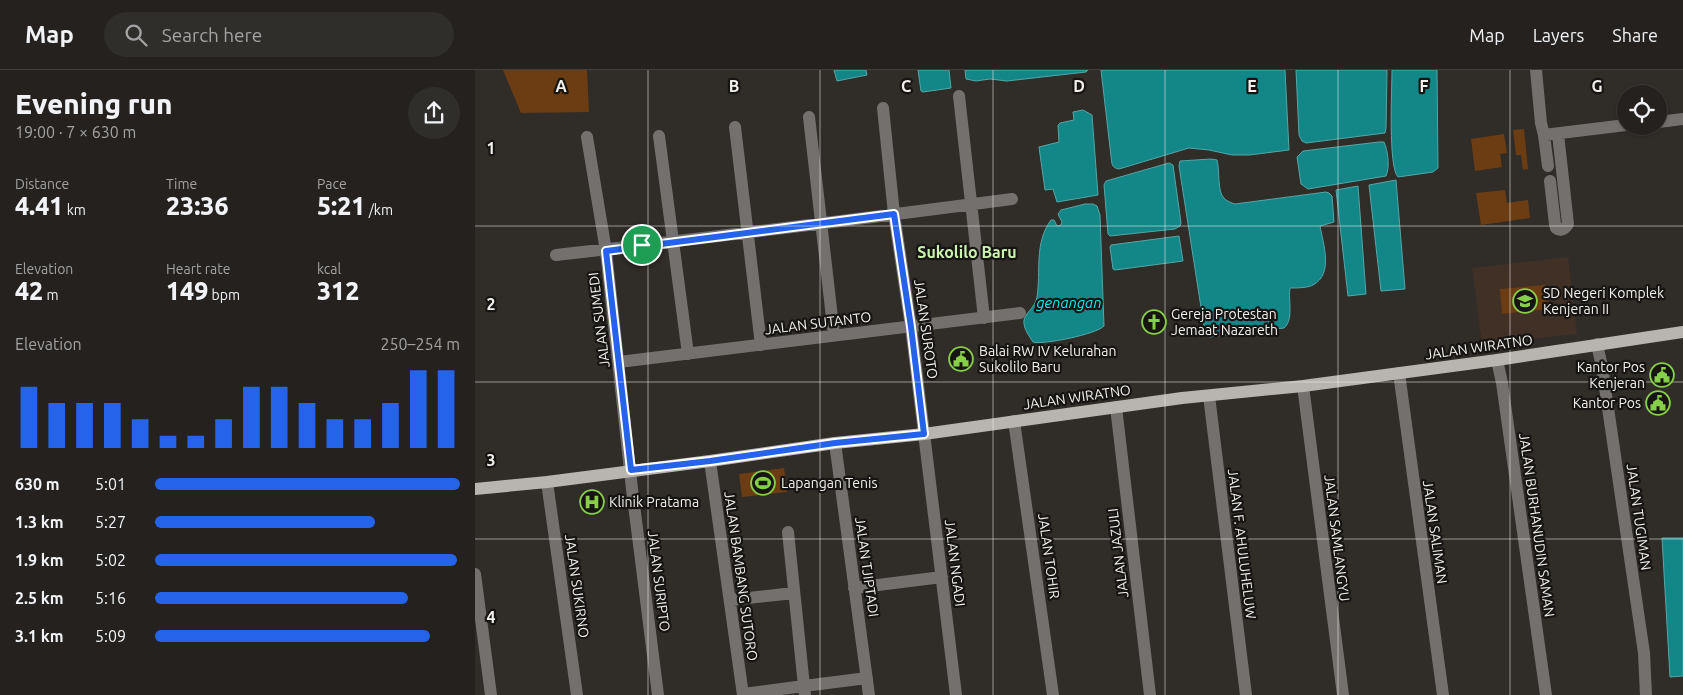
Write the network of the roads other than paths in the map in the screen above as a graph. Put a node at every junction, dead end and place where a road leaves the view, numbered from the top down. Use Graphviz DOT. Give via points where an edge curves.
graph roads {
  1 [pos="1536,70"];
  2 [pos="959,96"];
  3 [pos="883,108"];
  4 [pos="809,117"];
  5 [pos="1683,119"];
  6 [pos="1667,121"];
  7 [pos="735,127"];
  8 [pos="1617,127"];
  9 [pos="1558,134"];
  10 [pos="1544,135"];
  11 [pos="659,136"];
  12 [pos="587,137"];
  13 [pos="1548,166"];
  14 [pos="1549,181"];
  15 [pos="1012,200"];
  16 [pos="971,205"];
  17 [pos="894,214"];
  18 [pos="820,223"];
  19 [pos="748,234"];
  20 [pos="673,242"];
  21 [pos="606,251"];
  22 [pos="556,256"];
  23 [pos="1020,313"];
  24 [pos="984,318"];
  25 [pos="911,327"];
  26 [pos="1683,332"];
  27 [pos="834,335"];
  28 [pos="1597,344"];
  29 [pos="761,345"];
  30 [pos="688,354"];
  31 [pos="1497,360"];
  32 [pos="619,362"];
  33 [pos="1399,373"];
  34 [pos="1303,386"];
  35 [pos="1209,396"];
  36 [pos="1116,407"];
  37 [pos="1014,421"];
  38 [pos="924,434"];
  39 [pos="835,443"];
  40 [pos="710,461"];
  41 [pos="631,470"];
  42 [pos="547,482"];
  43 [pos="475,489"];
  44 [pos="788,532"];
  45 [pos="475,574"];
  46 [pos="942,577"];
  47 [pos="855,588"];
  48 [pos="793,593"];
  49 [pos="730,600"];
  50 [pos="867,678"];
  51 [pos="805,690"];
  52 [pos="743,694"];
  53 [pos="491,695"];
  54 [pos="577,695"];
  55 [pos="658,695"];
  56 [pos="869,695"];
  57 [pos="956,695"];
  58 [pos="1053,695"];
  59 [pos="1150,695"];
  60 [pos="1246,695"];
  61 [pos="1343,695"];
  62 [pos="1443,695"];
  63 [pos="1546,695"];
  64 [pos="1646,695"];
  1 -- 10 [label="street"];
  2 -- 16 [label="street"];
  3 -- 17 [label="street, JALAN SUROTO"];
  4 -- 18 [label="street"];
  5 -- 6 [label="street"];
  7 -- 19 [label="street"];
  8 -- 9 [label="street"];
  9 -- 10 [label="street"];
  9 -- 14 [label="street" via="1568,224 1561,230 1556,228"];
  10 -- 13 [label="street"];
  11 -- 20 [label="street"];
  12 -- 21 [label="street, JALAN SUMEDI"];
  15 -- 16 [label="street"];
  16 -- 17 [label="street"];
  16 -- 24 [label="street"];
  17 -- 18 [label="street"];
  17 -- 25 [label="street, JALAN SUROTO"];
  18 -- 19 [label="street"];
  18 -- 27 [label="street"];
  19 -- 20 [label="street"];
  19 -- 29 [label="street"];
  20 -- 21 [label="street"];
  20 -- 30 [label="street"];
  21 -- 22 [label="street"];
  21 -- 32 [label="street, JALAN SUMEDI"];
  23 -- 24 [label="street, JALAN SUTANTO"];
  24 -- 25 [label="street, JALAN SUTANTO"];
  25 -- 27 [label="street, JALAN SUTANTO"];
  25 -- 38 [label="street, JALAN SUROTO"];
  26 -- 28 [label="main road, JALAN WIRATNO"];
  27 -- 29 [label="street, JALAN SUTANTO"];
  28 -- 31 [label="main road, JALAN WIRATNO"];
  28 -- 64 [label="street, JALAN TUGIMAN" via="1644,653"];
  29 -- 30 [label="street, JALAN SUTANTO"];
  30 -- 32 [label="street, JALAN SUTANTO"];
  31 -- 33 [label="main road, JALAN WIRATNO"];
  31 -- 63 [label="street, JALAN BURHANUDIN SAMAN"];
  32 -- 41 [label="street, JALAN SUMEDI"];
  33 -- 34 [label="main road, JALAN WIRATNO"];
  33 -- 62 [label="street, JALAN SALIMAN"];
  34 -- 35 [label="main road, JALAN WIRATNO"];
  34 -- 61 [label="street, JALAN SAMLANGYU"];
  35 -- 36 [label="main road, JALAN WIRATNO"];
  35 -- 60 [label="street, JALAN F. AHULUHELUW"];
  36 -- 37 [label="main road, JALAN WIRATNO"];
  36 -- 59 [label="street, JALAN JAZULI"];
  37 -- 38 [label="main road, JALAN WIRATNO"];
  37 -- 58 [label="street, JALAN TOHIR"];
  38 -- 39 [label="main road, JALAN WIRATNO"];
  38 -- 46 [label="street, JALAN NGADI"];
  39 -- 40 [label="main road, JALAN WIRATNO"];
  39 -- 47 [label="street, JALAN TJIPTADI"];
  40 -- 41 [label="main road, JALAN WIRATNO"];
  40 -- 49 [label="street, JALAN BAMBANG SUTORO"];
  41 -- 42 [label="main road, JALAN WIRATNO"];
  41 -- 55 [label="street, JALAN SURIPTO"];
  42 -- 43 [label="main road, JALAN WIRATNO"];
  42 -- 54 [label="street, JALAN SUKIRNO"];
  44 -- 48 [label="street"];
  45 -- 53 [label="street"];
  46 -- 47 [label="street"];
  46 -- 57 [label="street, JALAN NGADI"];
  47 -- 50 [label="street, JALAN TJIPTADI"];
  48 -- 49 [label="street"];
  48 -- 51 [label="street"];
  49 -- 52 [label="street, JALAN BAMBANG SUTORO"];
  50 -- 51 [label="street"];
  50 -- 56 [label="street, JALAN TJIPTADI"];
  51 -- 52 [label="street"];
}
